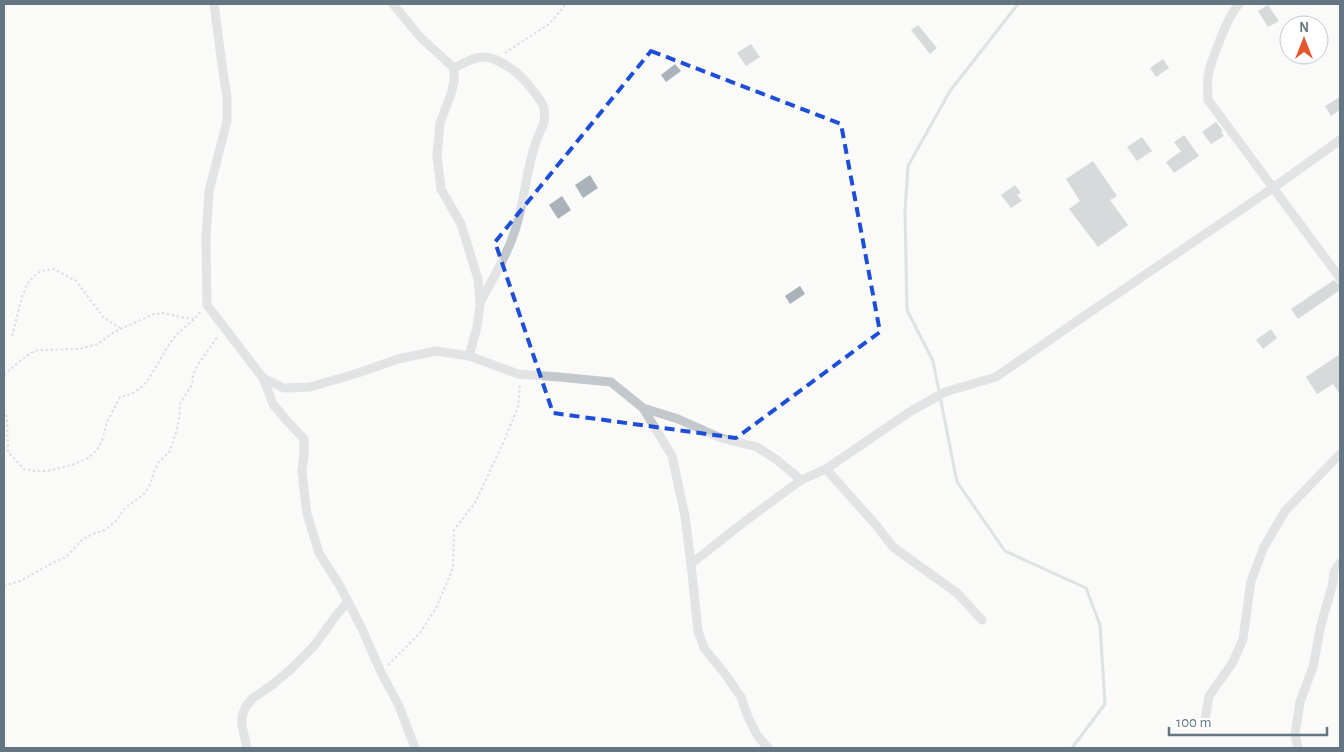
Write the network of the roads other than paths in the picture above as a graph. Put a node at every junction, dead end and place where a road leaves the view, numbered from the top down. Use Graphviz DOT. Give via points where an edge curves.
graph roads {
  1 [pos="214,4"];
  2 [pos="393,4"];
  3 [pos="1239,4"];
  4 [pos="454,68"];
  5 [pos="1340,140"];
  6 [pos="1273,188"];
  7 [pos="1340,278"];
  8 [pos="480,305"];
  9 [pos="469,356"];
  10 [pos="263,378"];
  11 [pos="643,408"];
  12 [pos="1340,454"];
  13 [pos="826,469"];
  14 [pos="801,480"];
  15 [pos="1340,563"];
  16 [pos="692,564"];
  17 [pos="348,602"];
  18 [pos="982,620"];
  19 [pos="1205,720"];
  20 [pos="247,748"];
  21 [pos="415,748"];
  22 [pos="768,748"];
  23 [pos="1298,748"];
  1 -- 10 [label="street" via="227,98 227,121 209,192 207,305"];
  2 -- 4 [label="street" via="420,37"];
  3 -- 6 [label="street" via="1228,21 1213,60 1208,78 1208,100"];
  4 -- 8 [label="street" via="451,94 440,123 437,156 441,188 461,224 478,279"];
  4 -- 8 [label="street" via="473,58 497,59 516,71 544,107 545,123 535,144 518,221"];
  5 -- 6 [label="street"];
  6 -- 7 [label="street"];
  6 -- 13 [label="street" via="996,377 945,392 911,411"];
  8 -- 9 [label="street"];
  9 -- 10 [label="street" via="436,351 398,359 310,387 284,388"];
  9 -- 11 [label="street" via="518,374 611,382"];
  10 -- 17 [label="street" via="273,404 304,439 302,470 307,514 319,553"];
  11 -- 14 [label="street" via="720,438 758,447"];
  11 -- 16 [label="street" via="672,456"];
  12 -- 19 [label="street" via="1285,510 1264,547 1251,581 1243,639 1233,662 1209,696"];
  13 -- 14 [label="street"];
  13 -- 18 [label="street" via="893,547 957,593"];
  14 -- 16 [label="street"];
  15 -- 23 [label="street" via="1334,572 1312,667 1300,702 1295,734"];
  16 -- 22 [label="street" via="698,631 704,648 740,697 748,717"];
  17 -- 20 [label="street" via="314,646 246,706 242,726"];
  17 -- 21 [label="street" via="399,706"];
}
